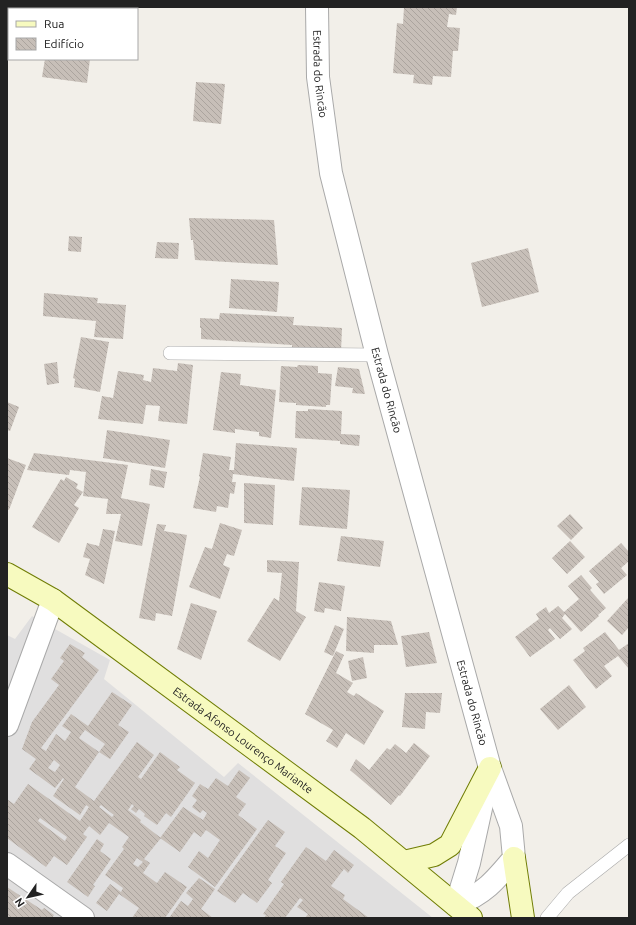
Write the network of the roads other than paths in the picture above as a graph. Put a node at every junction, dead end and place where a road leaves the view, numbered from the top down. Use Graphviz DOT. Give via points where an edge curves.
graph roads {
  1 [pos="317,7"];
  2 [pos="170,353"];
  3 [pos="377,355"];
  4 [pos="7,574"];
  5 [pos="53,600"];
  6 [pos="7,725"];
  7 [pos="490,768"];
  8 [pos="629,845"];
  9 [pos="514,858"];
  10 [pos="404,862"];
  11 [pos="7,864"];
  12 [pos="464,911"];
  13 [pos="83,918"];
  14 [pos="523,918"];
  15 [pos="547,918"];
  1 -- 3 [label="street, Estrada do Rincão" via="318,77 331,172"];
  2 -- 3 [label="lane"];
  3 -- 7 [label="street, Estrada do Rincão"];
  4 -- 5 [label="main road, Estrada Afonso Lourenço Mariante"];
  5 -- 6 [label="street"];
  5 -- 10 [label="main road, Estrada Afonso Lourenço Mariante" via="362,828"];
  7 -- 9 [label="street, Estrada do Rincão" via="511,826"];
  7 -- 10 [label="main road" via="450,845 434,855"];
  7 -- 12 [label="street, Estrada do Rincão" via="469,864"];
  8 -- 15 [label="lane" via="568,893"];
  9 -- 12 [label="street" via="494,882 469,900"];
  9 -- 14 [label="main road"];
  10 -- 12 [label="main road, Estrada Afonso Lourenço Mariante"];
  11 -- 13 [label="street"];
}
